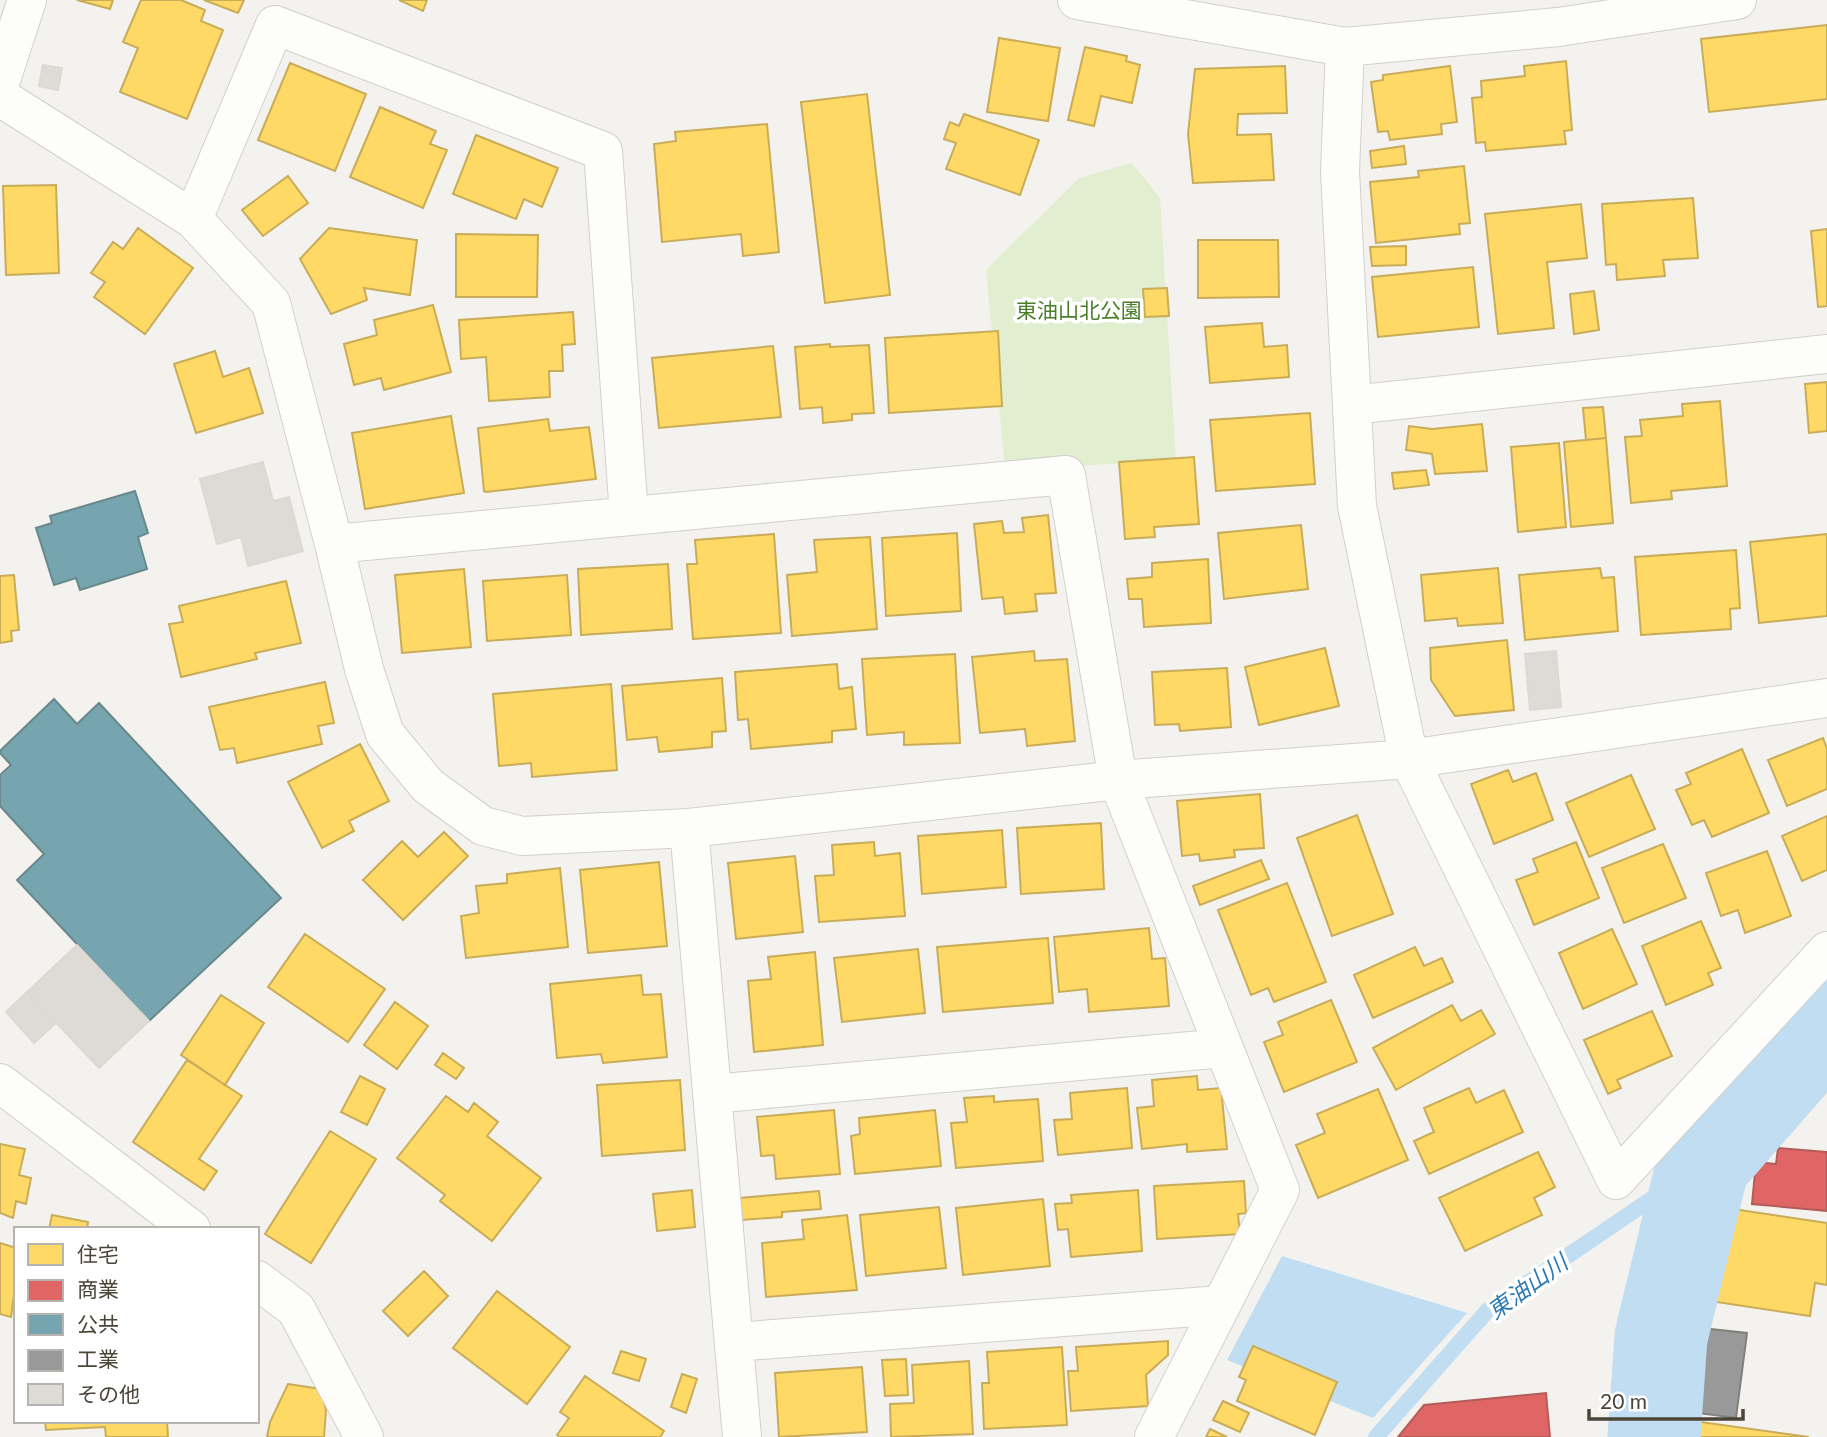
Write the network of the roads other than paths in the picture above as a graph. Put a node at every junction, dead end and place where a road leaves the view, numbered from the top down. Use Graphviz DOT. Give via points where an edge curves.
graph roads {
  1 [pos="27,0"];
  2 [pos="1077,0"];
  3 [pos="1737,0"];
  4 [pos="1558,13"];
  5 [pos="1345,47"];
  6 [pos="0,83"];
  7 [pos="0,97"];
  8 [pos="193,219"];
  9 [pos="1827,354"];
  10 [pos="1352,405"];
  11 [pos="629,516"];
  12 [pos="334,544"];
  13 [pos="1827,698"];
  14 [pos="1409,759"];
  15 [pos="1118,780"];
  16 [pos="689,828"];
  17 [pos="1827,951"];
  18 [pos="1224,1048"];
  19 [pos="0,1083"];
  20 [pos="712,1094"];
  21 [pos="188,1227"];
  22 [pos="259,1281"];
  23 [pos="1221,1305"];
  24 [pos="734,1342"];
  25 [pos="364,1437"];
  26 [pos="742,1437"];
  27 [pos="1154,1437"];
  1 -- 6 [label="street"];
  2 -- 5 [label="street"];
  3 -- 4 [label="street"];
  4 -- 5 [label="street"];
  5 -- 10 [label="street" via="1340,171"];
  7 -- 8 [label="street"];
  8 -- 11 [label="street" via="275,25 603,151"];
  8 -- 12 [label="street" via="271,303"];
  9 -- 10 [label="street"];
  10 -- 14 [label="street" via="1357,506"];
  11 -- 12 [label="street"];
  11 -- 15 [label="street" via="1066,475"];
  12 -- 16 [label="street" via="385,734 428,786 483,827 522,836"];
  13 -- 14 [label="street"];
  14 -- 15 [label="street"];
  14 -- 17 [label="street" via="1616,1180"];
  15 -- 16 [label="street"];
  15 -- 18 [label="street"];
  16 -- 20 [label="street"];
  18 -- 20 [label="street"];
  18 -- 23 [label="street" via="1280,1190"];
  19 -- 21 [label="street"];
  20 -- 24 [label="street"];
  22 -- 25 [label="street" via="296,1309"];
  23 -- 24 [label="street"];
  23 -- 27 [label="street"];
  24 -- 26 [label="street"];
}
